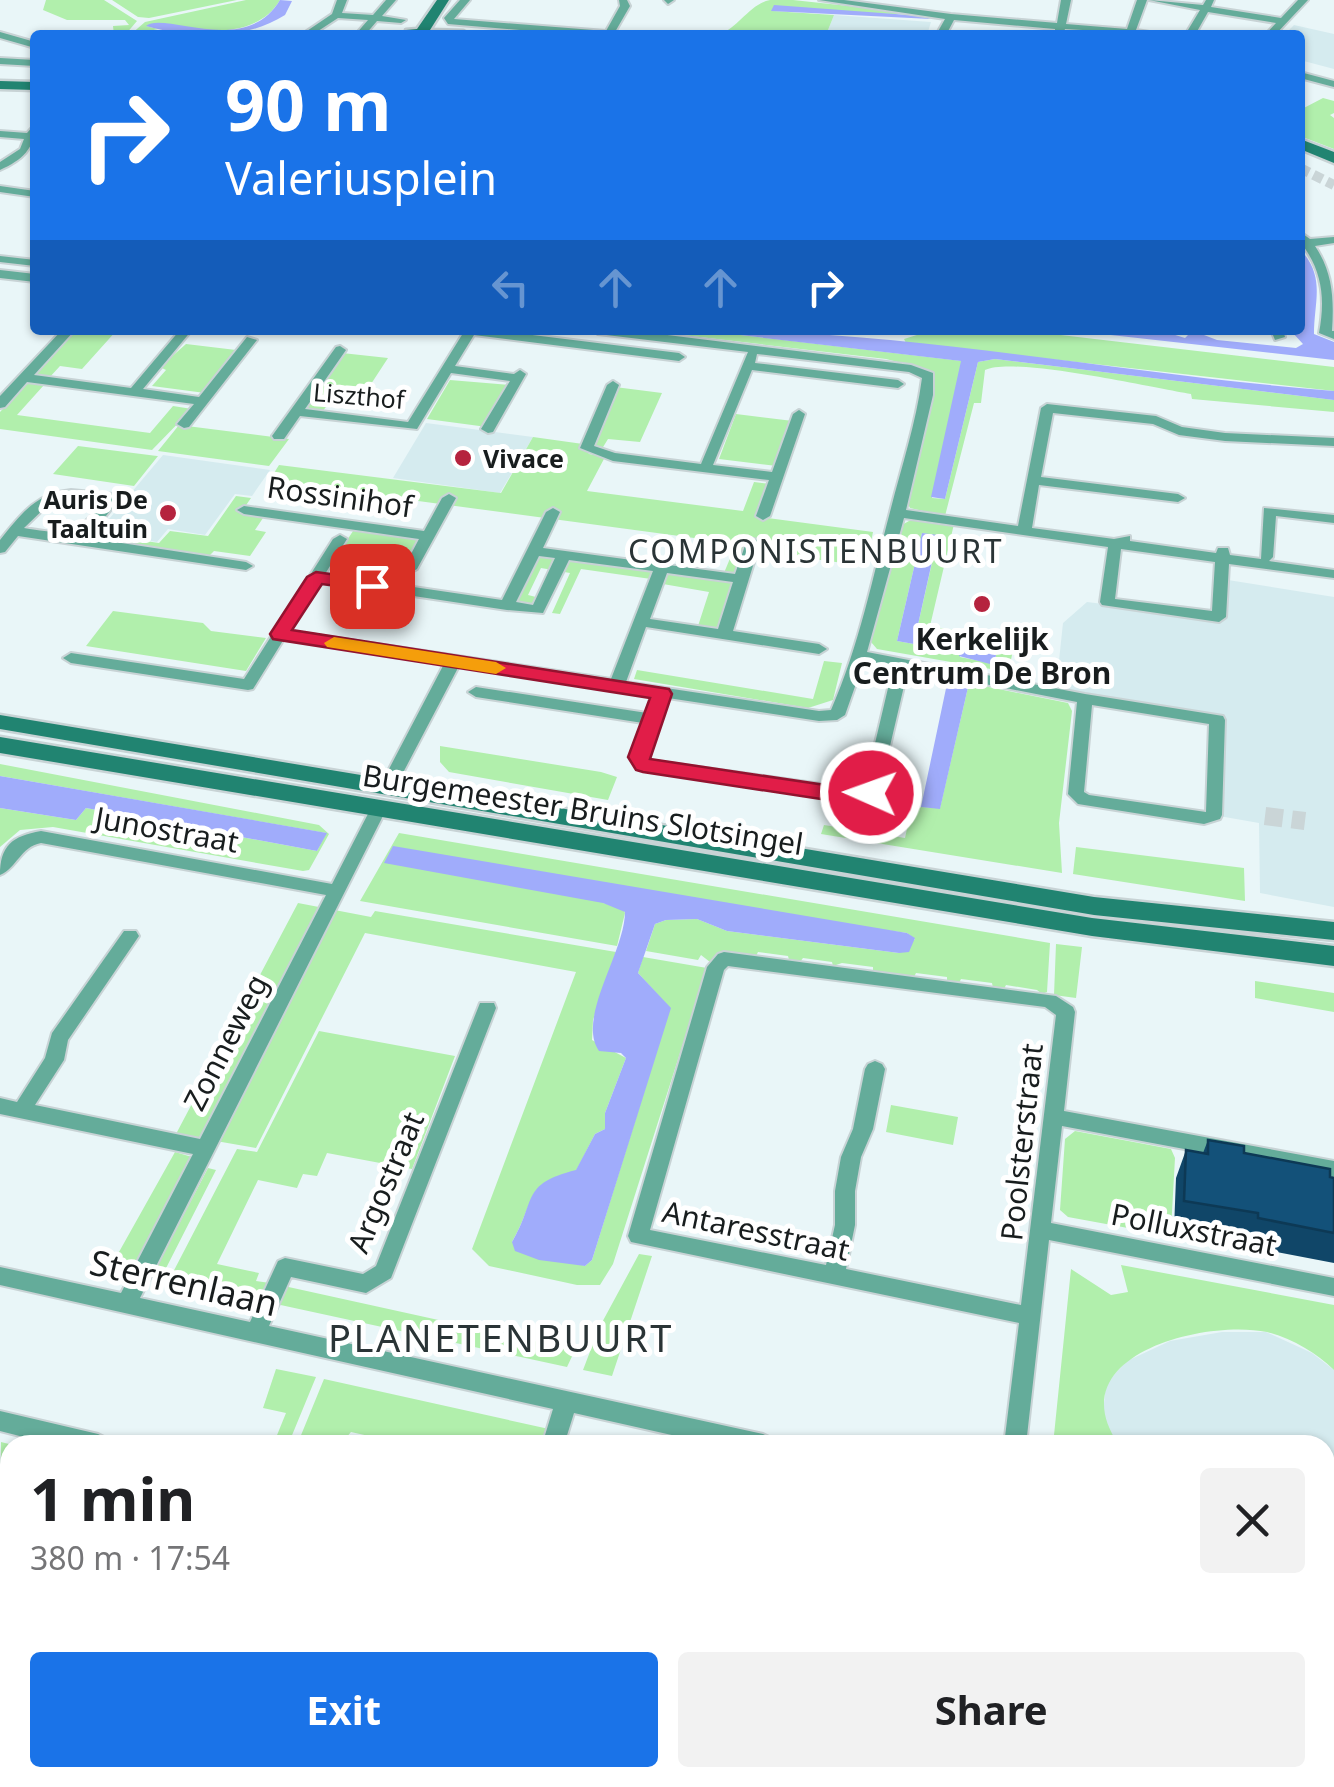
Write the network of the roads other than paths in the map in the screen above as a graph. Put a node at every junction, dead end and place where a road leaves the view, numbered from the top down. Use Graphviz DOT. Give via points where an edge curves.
graph roads {
  1 [pos="342,0"];
  2 [pos="391,0"];
  3 [pos="464,0"];
  4 [pos="621,0"];
  5 [pos="824,0"];
  6 [pos="983,0"];
  7 [pos="1066,0"];
  8 [pos="1142,0"];
  9 [pos="1154,0"];
  10 [pos="1303,0"];
  11 [pos="1208,3"];
  12 [pos="898,4"];
  13 [pos="438,6"];
  14 [pos="336,15"];
  15 [pos="951,17"];
  16 [pos="976,17"];
  17 [pos="375,18"];
  18 [pos="401,20"];
  19 [pos="1282,21"];
  20 [pos="1060,29"];
  21 [pos="314,30"];
  22 [pos="364,30"];
  23 [pos="419,30"];
  24 [pos="550,30"];
  25 [pos="614,30"];
  26 [pos="944,30"];
  27 [pos="1131,30"];
  28 [pos="1192,30"];
  29 [pos="1274,30"];
  30 [pos="0,36"];
  31 [pos="30,43"];
  32 [pos="0,61"];
  33 [pos="30,63"];
  34 [pos="1305,75"];
  35 [pos="1334,84"];
  36 [pos="0,85"];
  37 [pos="30,87"];
  38 [pos="30,132"];
  39 [pos="0,134"];
  40 [pos="1305,142"];
  41 [pos="29,152"];
  42 [pos="1334,154"];
  43 [pos="0,168"];
  44 [pos="0,189"];
  45 [pos="30,193"];
  46 [pos="1334,240"];
  47 [pos="1305,241"];
  48 [pos="1305,245"];
  49 [pos="0,259"];
  50 [pos="30,262"];
  51 [pos="0,274"];
  52 [pos="30,277"];
  53 [pos="1334,284"];
  54 [pos="64,335"];
  55 [pos="182,335"];
  56 [pos="468,335"];
  57 [pos="510,335"];
  58 [pos="637,335"];
  59 [pos="1334,335"];
  60 [pos="251,340"];
  61 [pos="340,350"];
  62 [pos="754,350"];
  63 [pos="679,357"];
  64 [pos="747,366"];
  65 [pos="448,369"];
  66 [pos="24,378"];
  67 [pos="898,384"];
  68 [pos="613,385"];
  69 [pos="134,392"];
  70 [pos="202,400"];
  71 [pos="0,404"];
  72 [pos="296,412"];
  73 [pos="799,414"];
  74 [pos="184,424"];
  75 [pos="488,429"];
  76 [pos="278,436"];
  77 [pos="1334,442"];
  78 [pos="706,469"];
  79 [pos="778,477"];
  80 [pos="1034,480"];
  81 [pos="449,498"];
  82 [pos="1178,498"];
  83 [pos="244,510"];
  84 [pos="553,512"];
  85 [pos="896,513"];
  86 [pos="763,516"];
  87 [pos="1334,519"];
  88 [pos="1024,530"];
  89 [pos="15,531"];
  90 [pos="428,536"];
  91 [pos="69,538"];
  92 [pos="340,539"];
  93 [pos="1120,542"];
  94 [pos="754,543"];
  95 [pos="0,549"];
  96 [pos="534,551"];
  97 [pos="564,555"];
  98 [pos="1223,555"];
  99 [pos="1266,558"];
  100 [pos="246,566"];
  101 [pos="410,569"];
  102 [pos="661,569"];
  103 [pos="1334,570"];
  104 [pos="316,577"];
  105 [pos="741,580"];
  106 [pos="506,606"];
  107 [pos="642,622"];
  108 [pos="280,634"];
  109 [pos="724,634"];
  110 [pos="819,649"];
  111 [pos="860,655"];
  112 [pos="70,658"];
  113 [pos="453,662"];
  114 [pos="902,663"];
  115 [pos="616,687"];
  116 [pos="476,692"];
  117 [pos="662,694"];
  118 [pos="1085,699"];
  119 [pos="652,719"];
  120 [pos="0,722"];
  121 [pos="0,745"];
  122 [pos="383,798"];
  123 [pos="0,869"];
  124 [pos="336,891"];
  125 [pos="1334,931"];
  126 [pos="130,936"];
  127 [pos="1334,956"];
  128 [pos="724,958"];
  129 [pos="488,1008"];
  130 [pos="874,1069"];
  131 [pos="0,1106"];
  132 [pos="22,1110"];
  133 [pos="1054,1117"];
  134 [pos="205,1148"];
  135 [pos="1334,1169"];
  136 [pos="1042,1230"];
  137 [pos="0,1276"];
  138 [pos="834,1277"];
  139 [pos="1334,1287"];
  140 [pos="126,1304"];
  141 [pos="1030,1316"];
  142 [pos="255,1334"];
  143 [pos="566,1404"];
  144 [pos="0,1421"];
  145 [pos="57,1435"];
  146 [pos="556,1435"];
  147 [pos="716,1435"];
  148 [pos="1016,1435"];
  1 -- 14 [label="street"];
  2 -- 17 [label="street"];
  3 -- 24 [label="street" via="451,22"];
  4 -- 25 [label="street" via="625,6"];
  5 -- 12 [label="street"];
  6 -- 16 [label="street"];
  7 -- 20 [label="street"];
  8 -- 27 [label="street"];
  9 -- 11 [label="street"];
  10 -- 19 [label="street"];
  11 -- 19 [label="street"];
  11 -- 28 [label="street"];
  12 -- 15 [label="street"];
  13 -- 23 [label="main road"];
  14 -- 17 [label="street"];
  14 -- 21 [label="street"];
  15 -- 16 [label="street"];
  15 -- 26 [label="street"];
  16 -- 20 [label="street"];
  17 -- 18 [label="street"];
  17 -- 22 [label="street"];
  19 -- 29 [label="street"];
  20 -- 27 [label="street"];
  30 -- 31 [label="street"];
  32 -- 33 [label="street"];
  34 -- 35 [label="street"];
  36 -- 37 [label="main road"];
  38 -- 39 [label="street"];
  40 -- 42 [label="main road"];
  41 -- 43 [label="street"];
  44 -- 45 [label="street"];
  46 -- 47 [label="street"];
  48 -- 53 [label="street"];
  49 -- 50 [label="street"];
  51 -- 52 [label="street"];
  53 -- 59 [label="street" via="1325,333"];
  54 -- 66 [label="street"];
  55 -- 69 [label="street"];
  56 -- 65 [label="street, Liszthof"];
  57 -- 63 [label="street, Liszthof"];
  58 -- 62 [label="street"];
  60 -- 70 [label="street"];
  61 -- 72 [label="street, Liszthof"];
  62 -- 64 [label="street"];
  62 -- 85 [label="street" via="930,376"];
  64 -- 67 [label="street"];
  64 -- 78 [label="street"];
  65 -- 72 [label="street, Liszthof" via="412,426"];
  65 -- 75 [label="street, Liszthof" via="518,376"];
  66 -- 69 [label="street"];
  66 -- 71 [label="street"];
  68 -- 78 [label="street" via="585,444 601,454"];
  69 -- 70 [label="street"];
  70 -- 74 [label="street"];
  72 -- 76 [label="street, Liszthof"];
  73 -- 79 [label="street"];
  77 -- 80 [label="street" via="1225,437 1047,408"];
  78 -- 79 [label="street"];
  79 -- 86 [label="street"];
  80 -- 82 [label="street"];
  80 -- 88 [label="street"];
  81 -- 90 [label="street, Rossinihof"];
  83 -- 90 [label="street, Rossinihof"];
  84 -- 96 [label="street"];
  85 -- 88 [label="street"];
  85 -- 111 [label="street"];
  87 -- 99 [label="street" via="1268,511"];
  88 -- 93 [label="street"];
  89 -- 91 [label="street"];
  89 -- 91 [label="street" via="46,496 113,498 90,527"];
  89 -- 95 [label="street"];
  90 -- 101 [label="street, Rossinihof"];
  91 -- 100 [label="street"];
  92 -- 104 [label="street, Rossinihof"];
  93 -- 98 [label="street"];
  93 -- 98 [label="street" via="1107,602 1219,617"];
  94 -- 105 [label="street"];
  96 -- 97 [label="street"];
  96 -- 106 [label="street"];
  97 -- 102 [label="street"];
  97 -- 106 [label="street" via="538,610"];
  98 -- 99 [label="street"];
  98 -- 103 [label="street"];
  99 -- 103 [label="street"];
  102 -- 105 [label="street"];
  102 -- 107 [label="street"];
  104 -- 106 [label="street"];
  104 -- 108 [label="street, Rossinihof"];
  105 -- 109 [label="street"];
  107 -- 109 [label="street"];
  107 -- 115 [label="street"];
  108 -- 112 [label="street, Rossinihof" via="248,685"];
  108 -- 113 [label="street"];
  109 -- 110 [label="street"];
  111 -- 114 [label="street"];
  111 -- 117 [label="street" via="837,715"];
  113 -- 115 [label="street"];
  113 -- 122 [label="street, Zonneweg"];
  114 -- 118 [label="street"];
  114 -- 119 [label="street" via="871,793 860,797 643,765 638,757"];
  115 -- 117 [label="street"];
  116 -- 119 [label="street"];
  117 -- 119 [label="street"];
  118 -- 118 [label="street" via="1076,794 1101,803 1214,815 1217,720"];
  120 -- 122 [label="main road, Burgemeester Bruins Slotsingel"];
  121 -- 122 [label="main road, Burgemeester Bruins Slotsingel"];
  122 -- 124 [label="street, Zonneweg"];
  122 -- 125 [label="main road, Burgemeester Bruins Slotsingel" via="1094,906"];
  122 -- 127 [label="main road, Burgemeester Bruins Slotsingel" via="1092,927"];
  123 -- 124 [label="street, Junostraat" via="16,846 41,836"];
  124 -- 134 [label="street, Zonneweg"];
  126 -- 132 [label="street" via="59,1038 54,1060"];
  128 -- 133 [label="street, Poolsterstraat" via="1054,1002 1066,1012"];
  128 -- 138 [label="street, Antaresstraat" via="716,966 638,1236"];
  129 -- 142 [label="street, Argostraat" via="384,1272 366,1284 285,1267"];
  130 -- 138 [label="street" via="848,1174"];
  131 -- 132 [label="street"];
  132 -- 134 [label="street"];
  133 -- 135 [label="street"];
  133 -- 136 [label="street, Poolsterstraat"];
  134 -- 140 [label="street, Zonneweg"];
  136 -- 139 [label="street, Polluxstraat"];
  136 -- 141 [label="street, Poolsterstraat"];
  137 -- 140 [label="street, Sterrenlaan"];
  138 -- 141 [label="street, Antaresstraat"];
  140 -- 142 [label="street, Sterrenlaan"];
  141 -- 148 [label="street, Poolsterstraat"];
  142 -- 143 [label="street, Sterrenlaan"];
  143 -- 146 [label="street"];
  143 -- 147 [label="street, Sterrenlaan"];
  144 -- 145 [label="street"];
}
